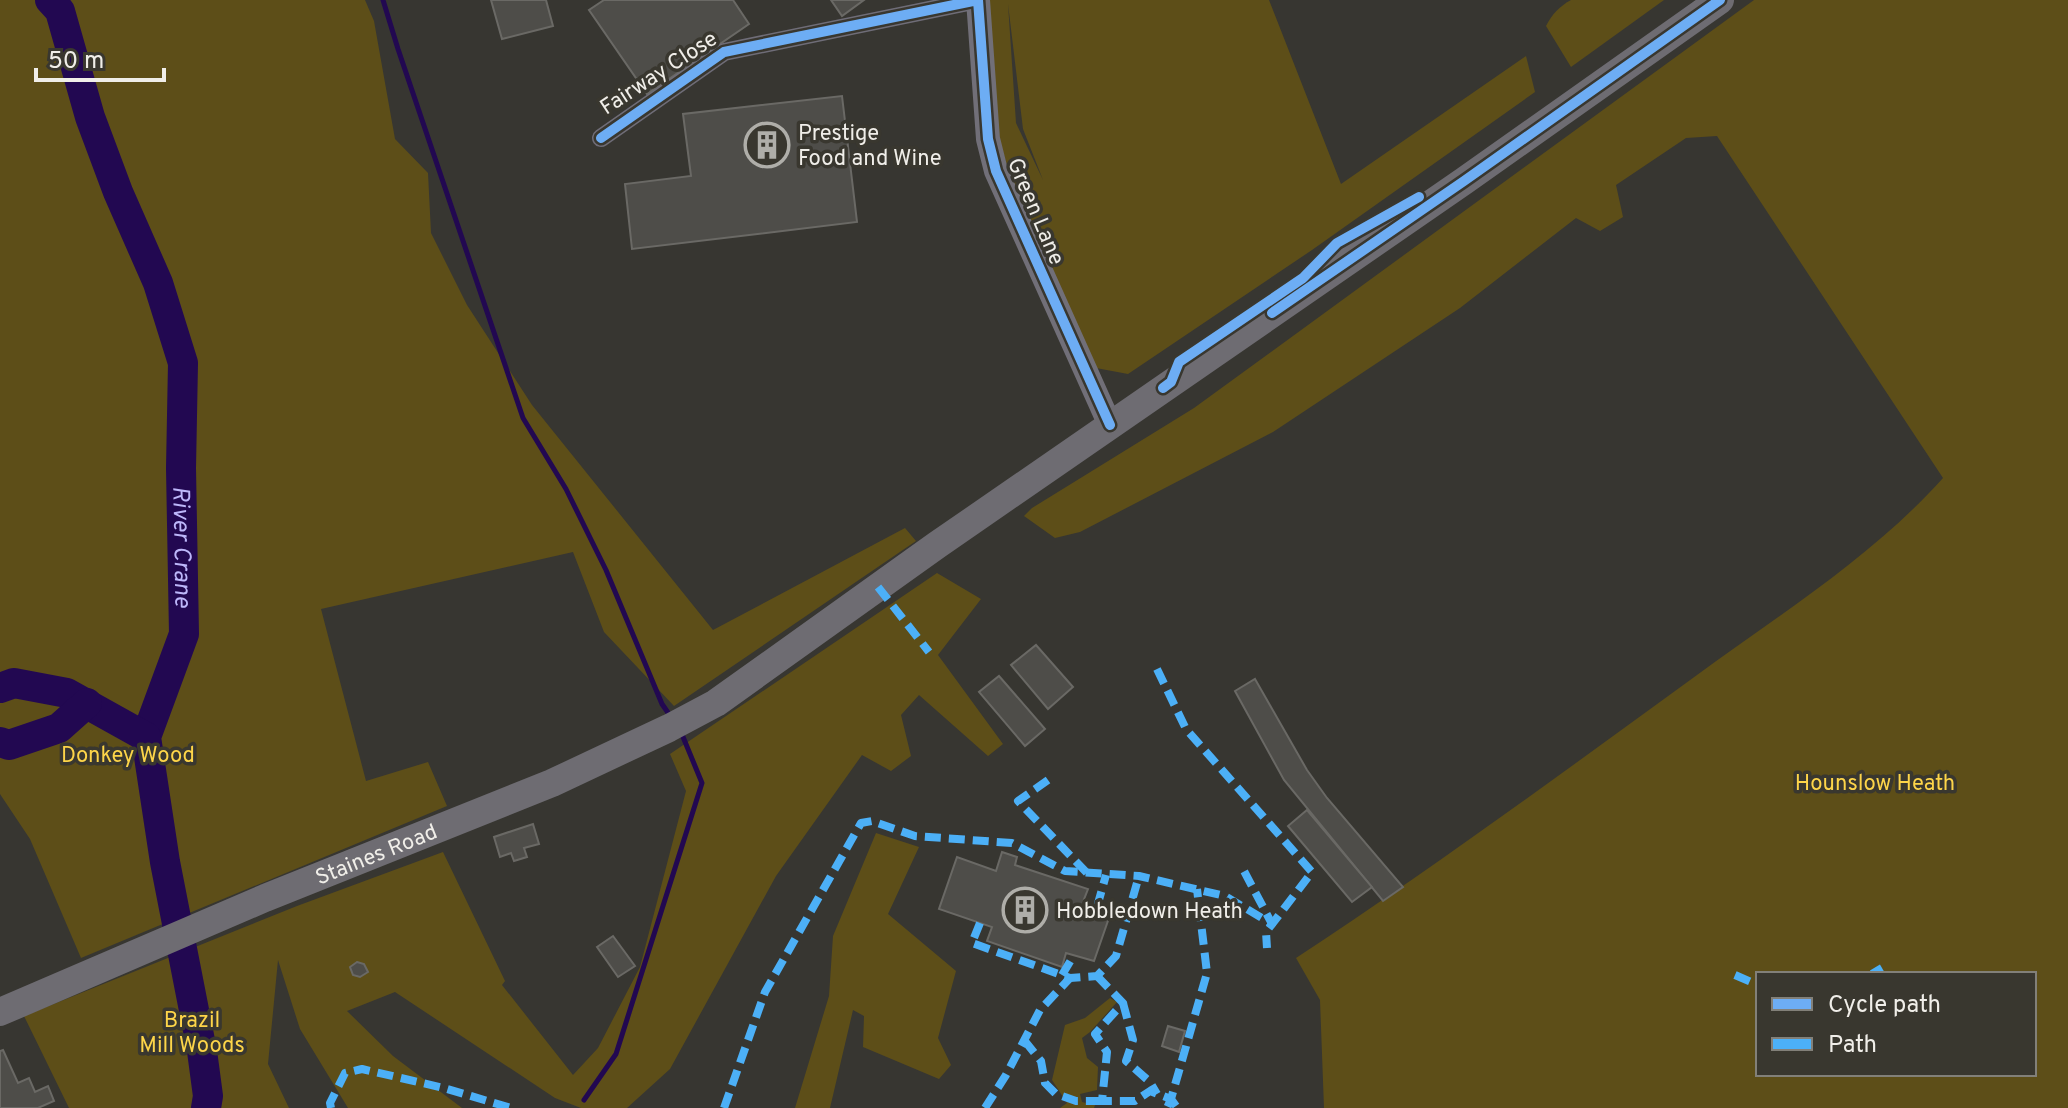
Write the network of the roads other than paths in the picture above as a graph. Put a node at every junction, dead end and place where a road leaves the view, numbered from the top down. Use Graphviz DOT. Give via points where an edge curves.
graph roads {
  1 [pos="978,0"];
  2 [pos="1720,0"];
  3 [pos="601,138"];
  4 [pos="1110,425"];
  5 [pos="0,1012"];
  1 -- 3 [label="street, Fairway Close" via="724,52"];
  1 -- 4 [label="street, Green Lane" via="988,139 996,171"];
  2 -- 4 [label="main road, Staines Road"];
  4 -- 5 [label="main road, Staines Road" via="694,715 552,783"];
}
